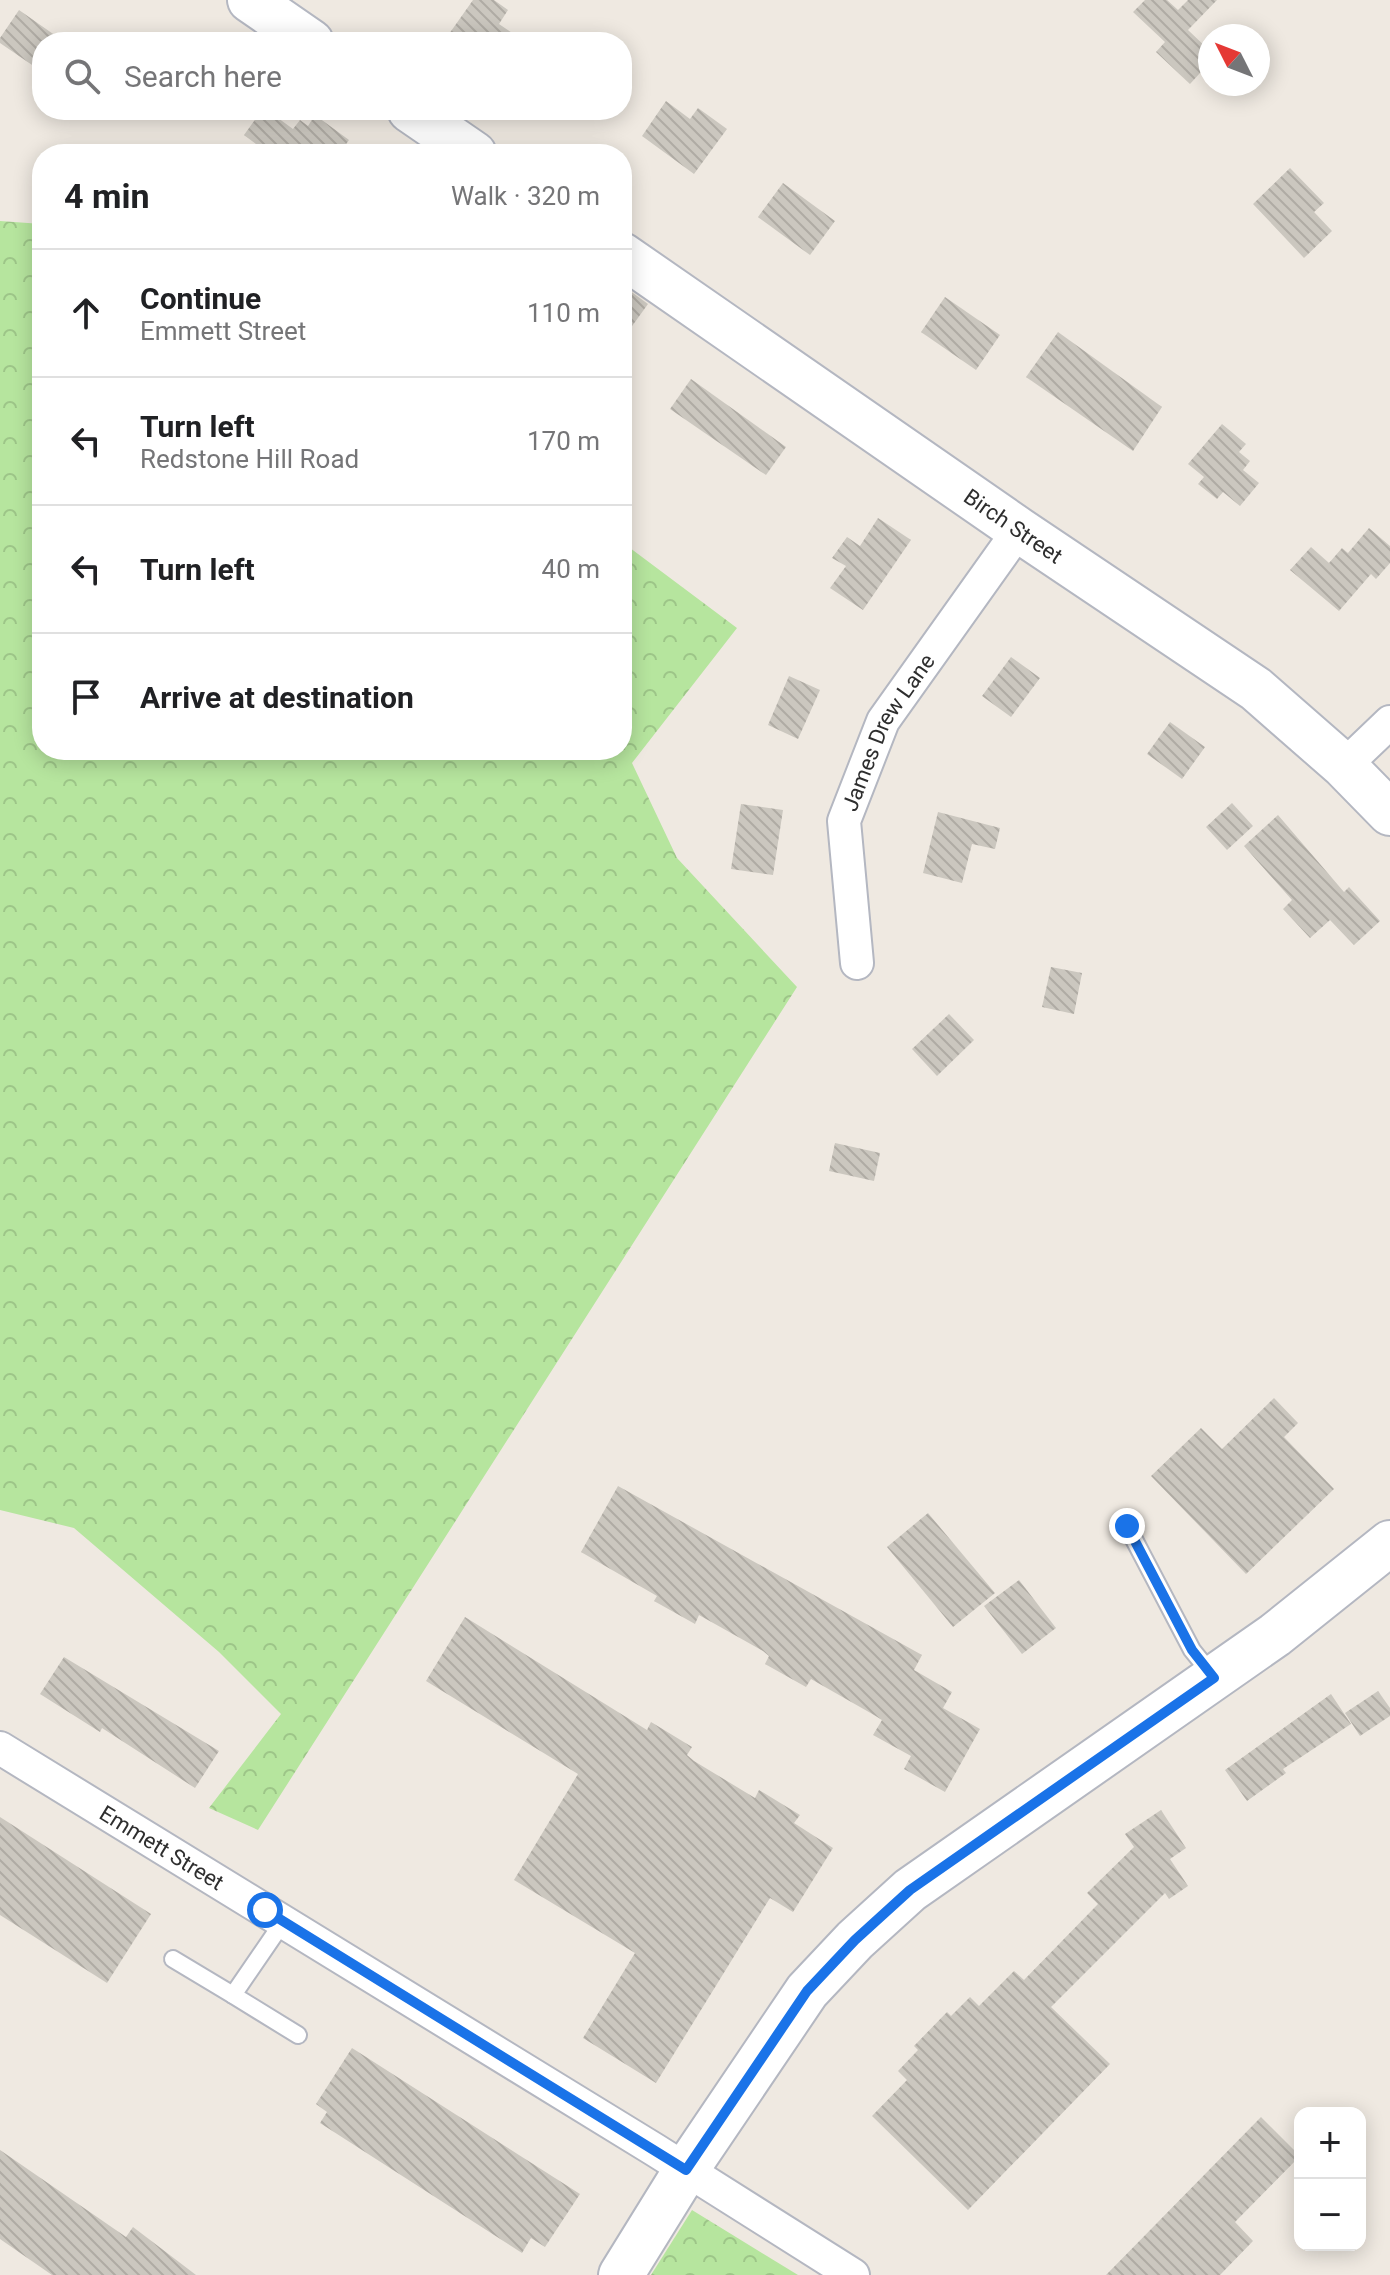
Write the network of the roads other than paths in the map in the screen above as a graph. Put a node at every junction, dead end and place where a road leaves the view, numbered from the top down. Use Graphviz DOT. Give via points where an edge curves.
graph roads {
  1 [pos="250,0"];
  2 [pos="296,32"];
  3 [pos="425,120"];
  4 [pos="459,144"];
  5 [pos="632,262"];
  6 [pos="1019,530"];
  7 [pos="1390,722"];
  8 [pos="1344,766"];
  9 [pos="1390,813"];
  10 [pos="857,963"];
  11 [pos="1127,1526"];
  12 [pos="1390,1543"];
  13 [pos="1214,1678"];
  14 [pos="0,1748"];
  15 [pos="283,1922"];
  16 [pos="173,1959"];
  17 [pos="233,1995"];
  18 [pos="298,2035"];
  19 [pos="686,2170"];
  20 [pos="621,2275"];
  21 [pos="853,2275"];
  1 -- 2 [label="main road"];
  3 -- 4 [label="main road"];
  5 -- 6 [label="main road, Birch Street"];
  6 -- 8 [label="main road, Birch Street" via="1256,689"];
  6 -- 10 [label="street, James Drew Lane" via="883,721 844,821"];
  7 -- 8 [label="street"];
  8 -- 9 [label="main road, Birch Street"];
  11 -- 13 [label="lane" via="1192,1650"];
  12 -- 13 [label="main road"];
  13 -- 19 [label="main road" via="910,1890 855,1940 807,1991"];
  14 -- 15 [label="street, Emmett Street"];
  15 -- 17 [label="lane"];
  15 -- 19 [label="street, Emmett Street"];
  16 -- 17 [label="lane"];
  17 -- 18 [label="lane"];
  19 -- 20 [label="main road"];
  19 -- 21 [label="street, Emmett Street"];
}
